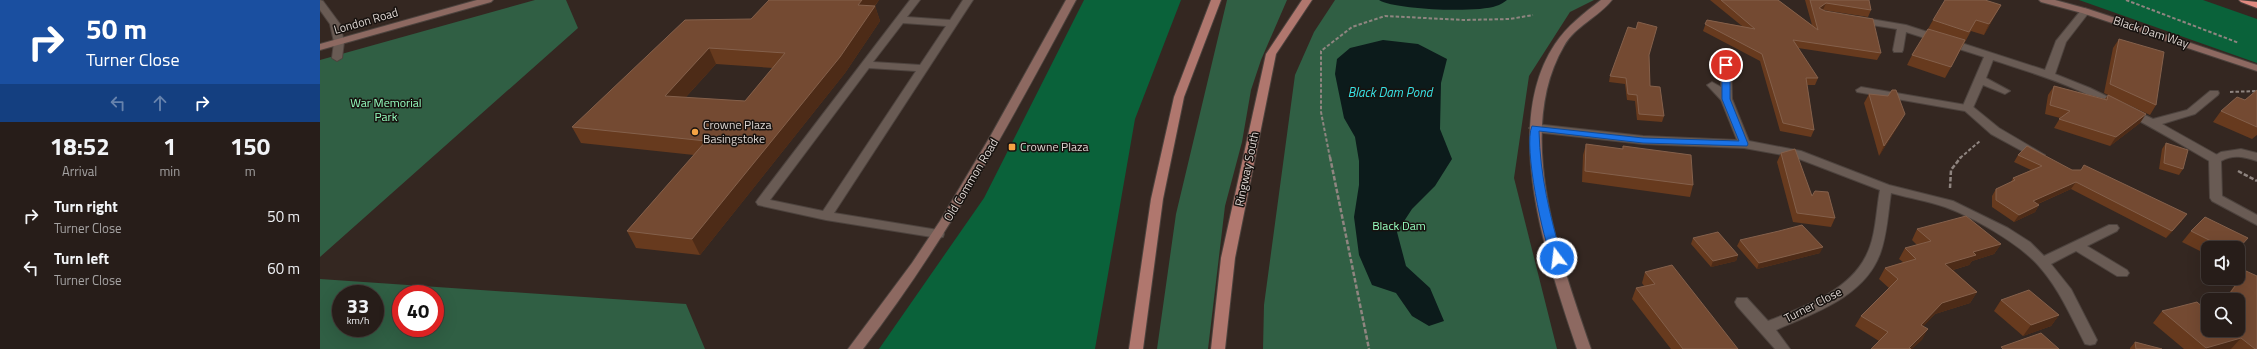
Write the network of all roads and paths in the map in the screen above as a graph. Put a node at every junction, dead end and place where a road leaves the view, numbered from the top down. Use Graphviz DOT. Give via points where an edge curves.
graph roads {
  1 [pos="488,0"];
  2 [pos="915,0"];
  3 [pos="968,0"];
  4 [pos="1071,0"];
  5 [pos="1216,0"];
  6 [pos="1307,0"];
  7 [pos="1607,0"];
  8 [pos="2044,0"];
  9 [pos="2126,0"];
  10 [pos="2244,0"];
  11 [pos="320,3"];
  12 [pos="2257,4"];
  13 [pos="2085,11"];
  14 [pos="1533,15"];
  15 [pos="1851,19"];
  16 [pos="900,20"];
  17 [pos="952,23"];
  18 [pos="1902,27"];
  19 [pos="338,42"];
  20 [pos="2245,46"];
  21 [pos="320,47"];
  22 [pos="1898,50"];
  23 [pos="1990,56"];
  24 [pos="337,58"];
  25 [pos="866,65"];
  26 [pos="1726,65"];
  27 [pos="923,68"];
  28 [pos="2257,68"];
  29 [pos="2049,75"];
  30 [pos="1981,80"];
  31 [pos="1712,85"];
  32 [pos="1861,90"];
  33 [pos="2005,91"];
  34 [pos="2257,91"];
  35 [pos="2214,93"];
  36 [pos="1726,99"];
  37 [pos="1968,108"];
  38 [pos="2152,123"];
  39 [pos="1535,128"];
  40 [pos="1995,131"];
  41 [pos="1744,144"];
  42 [pos="2257,156"];
  43 [pos="2215,159"];
  44 [pos="2052,163"];
  45 [pos="1886,188"];
  46 [pos="1949,204"];
  47 [pos="826,216"];
  48 [pos="2257,221"];
  49 [pos="2113,228"];
  50 [pos="938,234"];
  51 [pos="2076,245"];
  52 [pos="2043,262"];
  53 [pos="2122,273"];
  54 [pos="1742,302"];
  55 [pos="1766,328"];
  56 [pos="2090,340"];
  57 [pos="855,349"];
  58 [pos="1136,349"];
  59 [pos="1218,349"];
  60 [pos="1369,349"];
  61 [pos="1584,349"];
  62 [pos="1783,349"];
  1 -- 19 [label="street, London Road"];
  2 -- 16 [label="street"];
  3 -- 17 [label="street"];
  4 -- 50 [label="street, Old Common Road" via="1001,130"];
  5 -- 58 [label="main road" via="1180,97 1157,199"];
  6 -- 59 [label="main road, Ringway South" via="1271,54 1228,258"];
  7 -- 39 [label="street" via="1583,18 1559,45 1542,80"];
  8 -- 13 [label="street, Black Dam Way"];
  9 -- 20 [label="path"];
  10 -- 12 [label="highway"];
  11 -- 19 [label="street" via="335,24"];
  13 -- 28 [label="street, Black Dam Way"];
  13 -- 29 [label="street" via="2061,41"];
  14 -- 60 [label="path" via="1464,20 1385,16 1352,27 1321,51 1321,112"];
  15 -- 18 [label="street"];
  16 -- 17 [label="street"];
  16 -- 25 [label="street"];
  17 -- 27 [label="street"];
  18 -- 22 [label="street"];
  18 -- 23 [label="street"];
  19 -- 21 [label="street, London Road"];
  19 -- 24 [label="street"];
  23 -- 29 [label="street"];
  23 -- 30 [label="street"];
  25 -- 27 [label="street"];
  25 -- 47 [label="street" via="762,202"];
  26 -- 36 [label="street"];
  27 -- 47 [label="street"];
  29 -- 38 [label="street" via="2086,90"];
  30 -- 33 [label="street"];
  30 -- 37 [label="street"];
  31 -- 36 [label="street"];
  32 -- 37 [label="street"];
  34 -- 35 [label="path"];
  35 -- 38 [label="street" via="2191,112"];
  36 -- 41 [label="street"];
  37 -- 40 [label="street"];
  38 -- 43 [label="street"];
  39 -- 41 [label="street" via="1643,140"];
  39 -- 61 [label="street" via="1536,163 1542,203"];
  40 -- 44 [label="street"];
  40 -- 46 [label="path" via="1964,153 1950,170"];
  41 -- 45 [label="street" via="1798,154"];
  42 -- 43 [label="street" via="2248,153 2226,153"];
  43 -- 48 [label="street" via="2216,198"];
  45 -- 46 [label="street"];
  45 -- 55 [label="street, Turner Close" via="1873,255 1858,277 1836,295"];
  46 -- 52 [label="street" via="2003,231 2025,245"];
  47 -- 50 [label="street"];
  49 -- 51 [label="street"];
  50 -- 57 [label="street, Old Common Road" via="889,308"];
  51 -- 52 [label="street"];
  51 -- 53 [label="street"];
  52 -- 56 [label="street" via="2066,293"];
  54 -- 55 [label="street"];
  55 -- 62 [label="street"];
}
